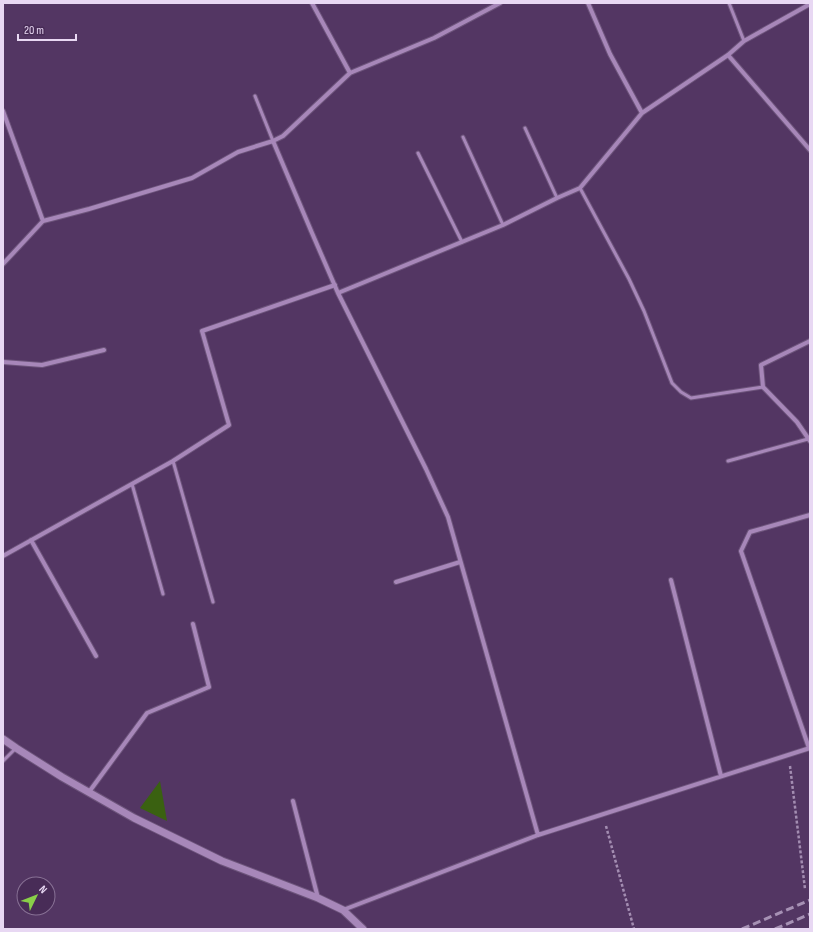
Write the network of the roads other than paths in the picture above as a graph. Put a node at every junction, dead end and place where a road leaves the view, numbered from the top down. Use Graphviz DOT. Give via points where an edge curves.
graph roads {
  1 [pos="312,3"];
  2 [pos="500,3"];
  3 [pos="588,3"];
  4 [pos="729,3"];
  5 [pos="810,4"];
  6 [pos="744,41"];
  7 [pos="728,55"];
  8 [pos="350,73"];
  9 [pos="255,96"];
  10 [pos="3,111"];
  11 [pos="642,112"];
  12 [pos="525,128"];
  13 [pos="463,137"];
  14 [pos="273,141"];
  15 [pos="810,150"];
  16 [pos="418,153"];
  17 [pos="580,188"];
  18 [pos="557,198"];
  19 [pos="43,221"];
  20 [pos="503,225"];
  21 [pos="462,242"];
  22 [pos="3,264"];
  23 [pos="335,285"];
  24 [pos="338,293"];
  25 [pos="810,341"];
  26 [pos="104,350"];
  27 [pos="3,362"];
  28 [pos="763,387"];
  29 [pos="809,440"];
  30 [pos="173,461"];
  31 [pos="728,461"];
  32 [pos="132,484"];
  33 [pos="810,514"];
  34 [pos="31,540"];
  35 [pos="3,556"];
  36 [pos="460,562"];
  37 [pos="671,580"];
  38 [pos="396,582"];
  39 [pos="163,594"];
  40 [pos="213,602"];
  41 [pos="193,624"];
  42 [pos="96,656"];
  43 [pos="3,739"];
  44 [pos="16,748"];
  45 [pos="810,748"];
  46 [pos="3,761"];
  47 [pos="721,776"];
  48 [pos="89,792"];
  49 [pos="293,801"];
  50 [pos="538,835"];
  51 [pos="318,898"];
  52 [pos="343,910"];
  53 [pos="363,929"];
  1 -- 8 [label="street"];
  2 -- 8 [label="street" via="434,38"];
  3 -- 11 [label="street" via="610,54"];
  4 -- 6 [label="lane"];
  5 -- 6 [label="street"];
  6 -- 7 [label="street"];
  7 -- 11 [label="street"];
  7 -- 15 [label="street"];
  8 -- 14 [label="street" via="284,136"];
  9 -- 14 [label="lane"];
  10 -- 19 [label="street"];
  11 -- 17 [label="street"];
  12 -- 18 [label="lane"];
  13 -- 20 [label="lane"];
  14 -- 19 [label="street" via="238,152 192,178"];
  14 -- 23 [label="street"];
  16 -- 21 [label="lane"];
  17 -- 18 [label="street"];
  17 -- 28 [label="lane" via="629,279 672,383 680,392 691,398"];
  18 -- 20 [label="street"];
  19 -- 22 [label="street"];
  20 -- 21 [label="street"];
  21 -- 24 [label="street"];
  23 -- 24 [label="street"];
  23 -- 30 [label="street" via="202,330 229,424"];
  24 -- 36 [label="street" via="426,468 448,517"];
  25 -- 28 [label="street" via="762,365"];
  26 -- 27 [label="street" via="42,365"];
  28 -- 29 [label="street" via="797,422"];
  29 -- 31 [label="lane"];
  30 -- 32 [label="street"];
  30 -- 40 [label="lane"];
  32 -- 34 [label="street"];
  32 -- 39 [label="lane"];
  33 -- 45 [label="street" via="750,532 741,551"];
  34 -- 35 [label="street"];
  34 -- 42 [label="street"];
  36 -- 38 [label="street"];
  36 -- 50 [label="street"];
  37 -- 47 [label="street"];
  41 -- 48 [label="street" via="209,687 147,713"];
  43 -- 44 [label="street"];
  44 -- 46 [label="lane"];
  44 -- 48 [label="street"];
  45 -- 47 [label="street"];
  47 -- 50 [label="street"];
  48 -- 51 [label="street" via="134,818 222,861"];
  49 -- 51 [label="street"];
  50 -- 52 [label="street"];
  51 -- 52 [label="street"];
  52 -- 53 [label="street"];
}
